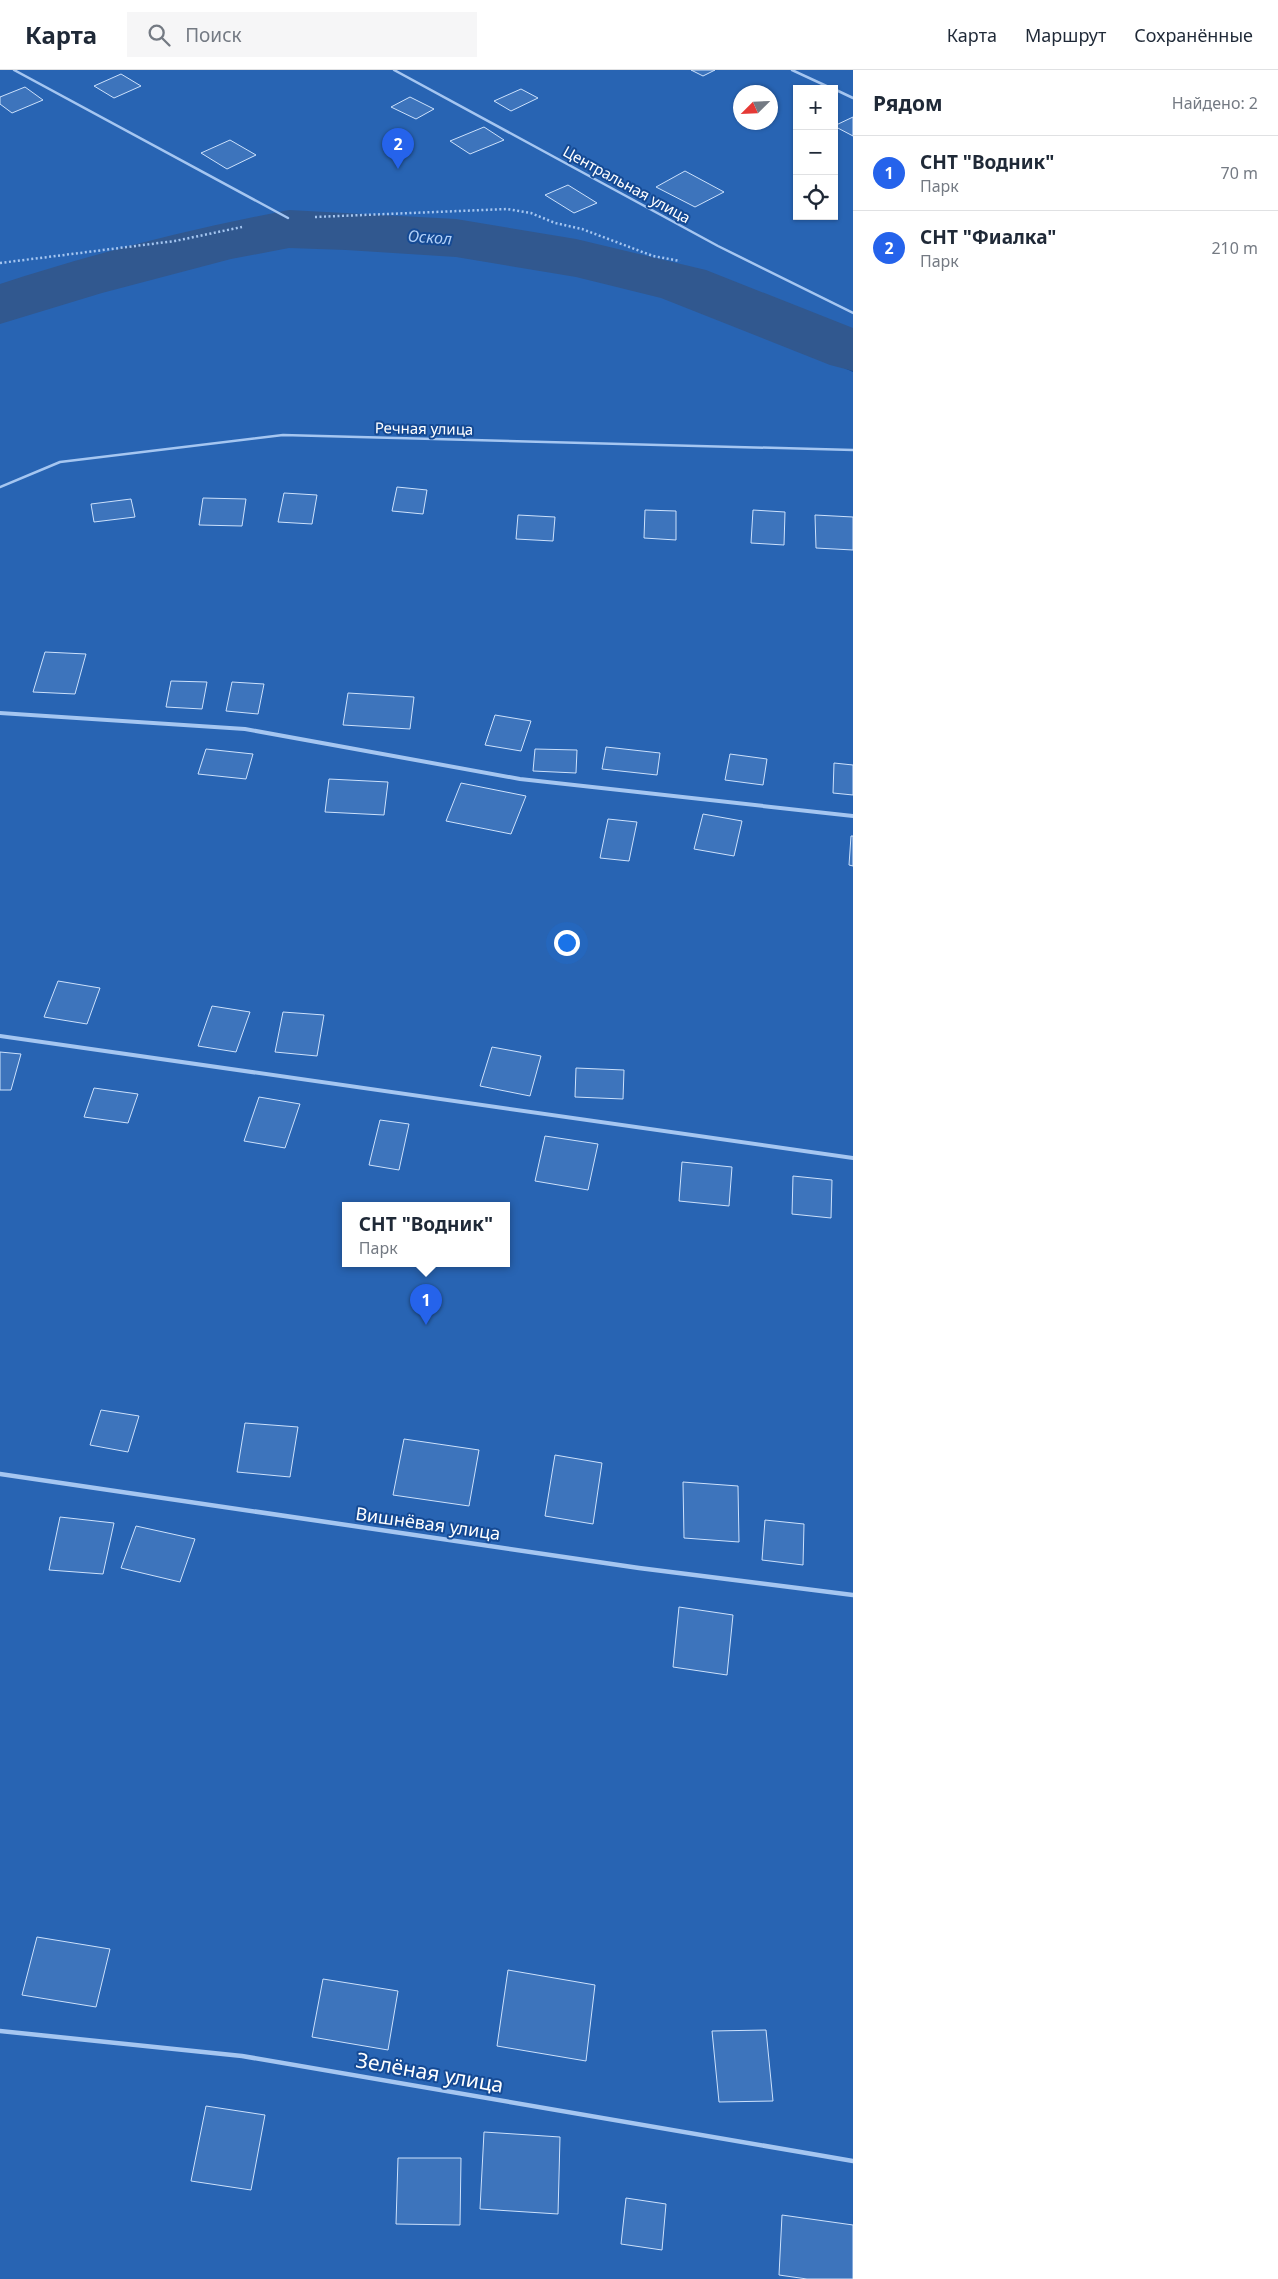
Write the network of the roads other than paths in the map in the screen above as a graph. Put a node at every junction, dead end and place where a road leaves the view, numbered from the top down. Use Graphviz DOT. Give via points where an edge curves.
graph roads {
  1 [pos="14,70"];
  2 [pos="394,70"];
  3 [pos="792,70"];
  4 [pos="825,85"];
  5 [pos="838,91"];
  6 [pos="853,98"];
  7 [pos="288,218"];
  8 [pos="853,313"];
  9 [pos="853,450"];
  10 [pos="0,487"];
  11 [pos="0,713"];
  12 [pos="853,816"];
  13 [pos="0,1036"];
  14 [pos="853,1158"];
  15 [pos="0,1474"];
  16 [pos="853,1595"];
  17 [pos="0,2031"];
  18 [pos="853,2161"];
  1 -- 7 [label="lane"];
  2 -- 8 [label="lane, Центральная улица" via="718,246"];
  3 -- 4 [label="lane"];
  5 -- 6 [label="lane"];
  9 -- 10 [label="lane, Речная улица" via="283,435 60,462"];
  11 -- 12 [label="lane" via="245,729 520,779"];
  13 -- 14 [label="lane"];
  15 -- 16 [label="lane, Вишнёвая улица" via="639,1568"];
  17 -- 18 [label="lane, Зелёная улица" via="242,2056"];
}
